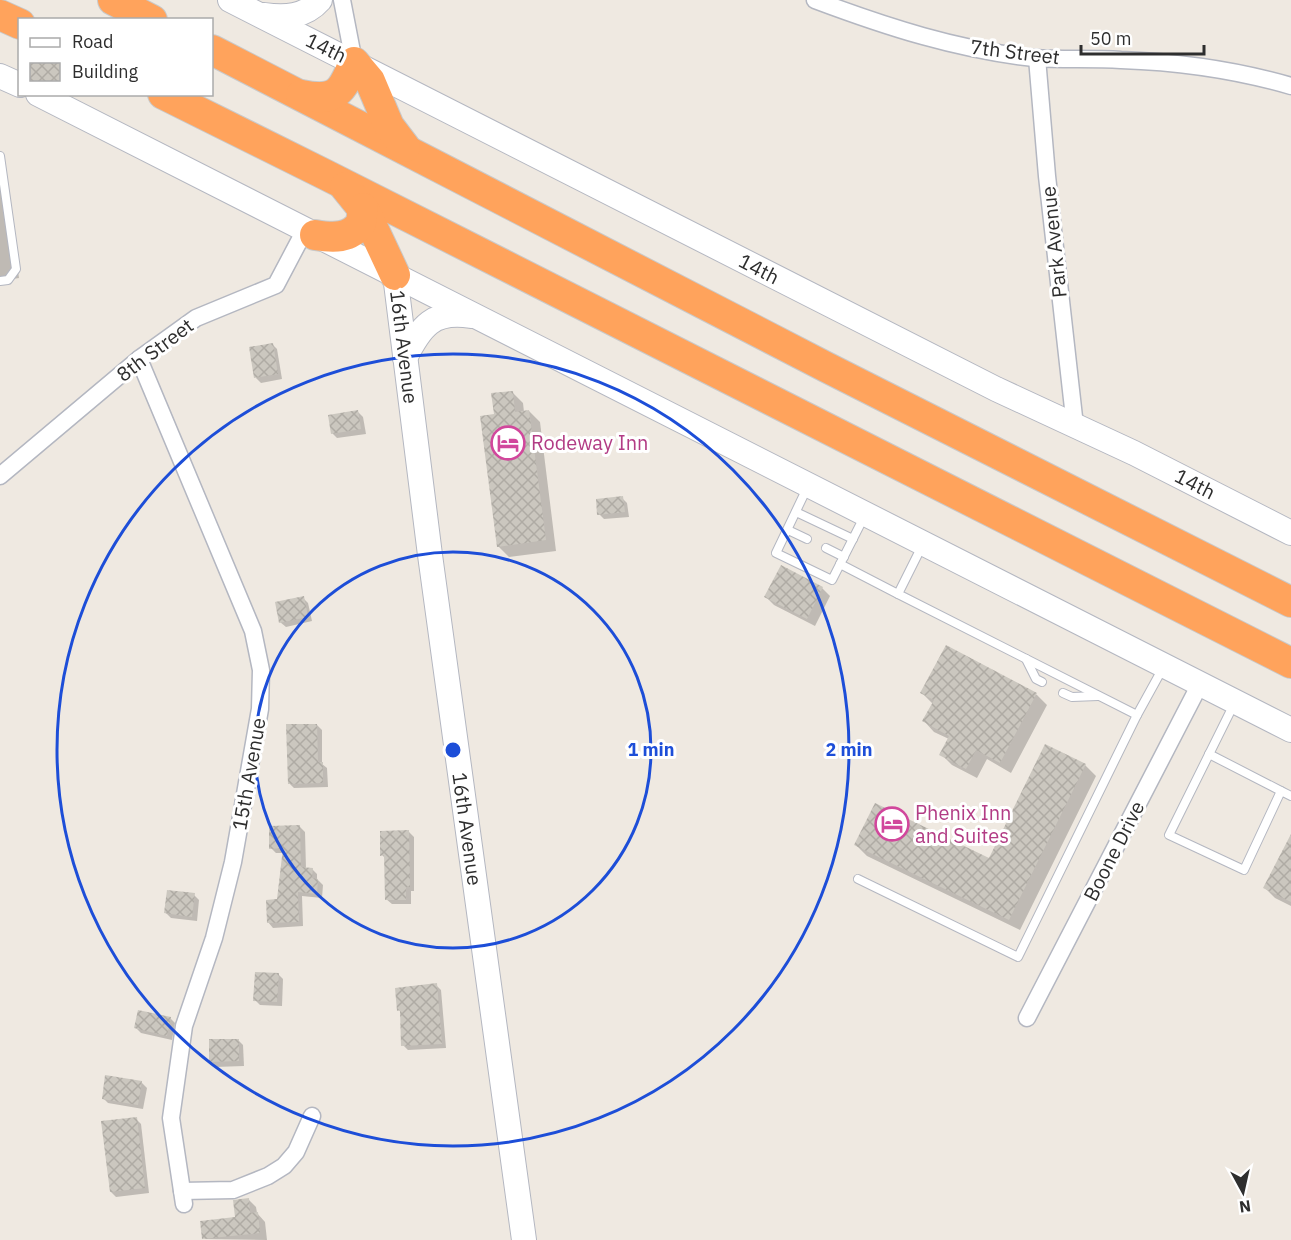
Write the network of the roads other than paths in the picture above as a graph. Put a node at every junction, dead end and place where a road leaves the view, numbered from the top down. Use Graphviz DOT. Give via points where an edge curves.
graph roads {
  1 [pos="113,0"];
  2 [pos="230,0"];
  3 [pos="320,0"];
  4 [pos="342,0"];
  5 [pos="815,0"];
  6 [pos="258,14"];
  7 [pos="0,15"];
  8 [pos="148,18"];
  9 [pos="18,23"];
  10 [pos="213,51"];
  11 [pos="1037,58"];
  12 [pos="354,62"];
  13 [pos="1291,86"];
  14 [pos="301,95"];
  15 [pos="42,96"];
  16 [pos="167,96"];
  17 [pos="408,150"];
  18 [pos="0,156"];
  19 [pos="340,182"];
  20 [pos="363,208"];
  21 [pos="310,233"];
  22 [pos="447,236"];
  23 [pos="395,275"];
  24 [pos="0,281"];
  25 [pos="478,318"];
  26 [pos="405,358"];
  27 [pos="139,359"];
  28 [pos="1076,426"];
  29 [pos="0,476"];
  30 [pos="809,486"];
  31 [pos="796,512"];
  32 [pos="865,514"];
  33 [pos="788,530"];
  34 [pos="1291,533"];
  35 [pos="807,539"];
  36 [pos="853,539"];
  37 [pos="923,544"];
  38 [pos="826,548"];
  39 [pos="842,560"];
  40 [pos="898,594"];
  41 [pos="1291,602"];
  42 [pos="1025,658"];
  43 [pos="1291,663"];
  44 [pos="1164,666"];
  45 [pos="1042,682"];
  46 [pos="1200,684"];
  47 [pos="1063,693"];
  48 [pos="1100,696"];
  49 [pos="1235,702"];
  50 [pos="1137,715"];
  51 [pos="1291,730"];
  52 [pos="1209,754"];
  53 [pos="1281,791"];
  54 [pos="1291,796"];
  55 [pos="858,879"];
  56 [pos="1027,1018"];
  57 [pos="312,1116"];
  58 [pos="524,1240"];
  1 -- 8 [label="highway"];
  2 -- 6 [label="street, 14th"];
  3 -- 6 [label="street" via="297,15"];
  4 -- 12 [label="street"];
  5 -- 11 [label="street, 7th Street" via="949,44"];
  6 -- 12 [label="street, 14th"];
  7 -- 9 [label="highway"];
  10 -- 14 [label="highway"];
  11 -- 13 [label="street, 7th Street" via="1159,62 1235,71"];
  11 -- 28 [label="street, Park Avenue"];
  12 -- 14 [label="highway" via="339,92 317,97"];
  12 -- 17 [label="highway" via="370,81 391,130"];
  12 -- 28 [label="street, 14th"];
  14 -- 17 [label="highway"];
  15 -- 21 [label="street"];
  16 -- 19 [label="highway"];
  17 -- 41 [label="highway"];
  18 -- 24 [label="lane" via="16,269 8,280"];
  19 -- 20 [label="highway"];
  19 -- 22 [label="highway"];
  20 -- 21 [label="highway" via="362,223 350,233 331,237"];
  20 -- 23 [label="highway"];
  21 -- 23 [label="street"];
  21 -- 27 [label="street, 8th Street" via="276,285 196,318"];
  22 -- 23 [label="highway" via="419,233 408,237"];
  22 -- 43 [label="highway"];
  23 -- 25 [label="street"];
  23 -- 26 [label="street, 16th Avenue"];
  25 -- 26 [label="street" via="449,314 432,320 419,332"];
  25 -- 30 [label="street"];
  26 -- 58 [label="street, 16th Avenue"];
  27 -- 29 [label="street, 8th Street"];
  27 -- 57 [label="street, 15th Avenue" via="254,631 261,670 260,710 233,862 214,938 184,1026 171,1118 183,1198 233,1190 284,1166 296,1152"];
  28 -- 34 [label="street, 14th"];
  30 -- 31 [label="lane"];
  30 -- 32 [label="street"];
  31 -- 33 [label="lane"];
  31 -- 36 [label="lane"];
  32 -- 36 [label="lane"];
  32 -- 37 [label="street"];
  33 -- 35 [label="lane"];
  33 -- 39 [label="lane" via="776,553 832,580"];
  36 -- 39 [label="lane"];
  37 -- 40 [label="lane"];
  37 -- 44 [label="street"];
  38 -- 39 [label="lane"];
  39 -- 40 [label="lane"];
  40 -- 42 [label="lane"];
  42 -- 45 [label="lane" via="1036,679"];
  42 -- 48 [label="lane"];
  44 -- 46 [label="street"];
  44 -- 50 [label="lane"];
  46 -- 49 [label="street"];
  46 -- 56 [label="street, Boone Drive"];
  47 -- 48 [label="lane" via="1072,697"];
  48 -- 50 [label="lane"];
  49 -- 51 [label="street"];
  49 -- 52 [label="lane"];
  50 -- 55 [label="lane" via="1018,957"];
  52 -- 53 [label="lane"];
  52 -- 53 [label="lane" via="1170,835 1244,870"];
  53 -- 54 [label="lane"];
}
